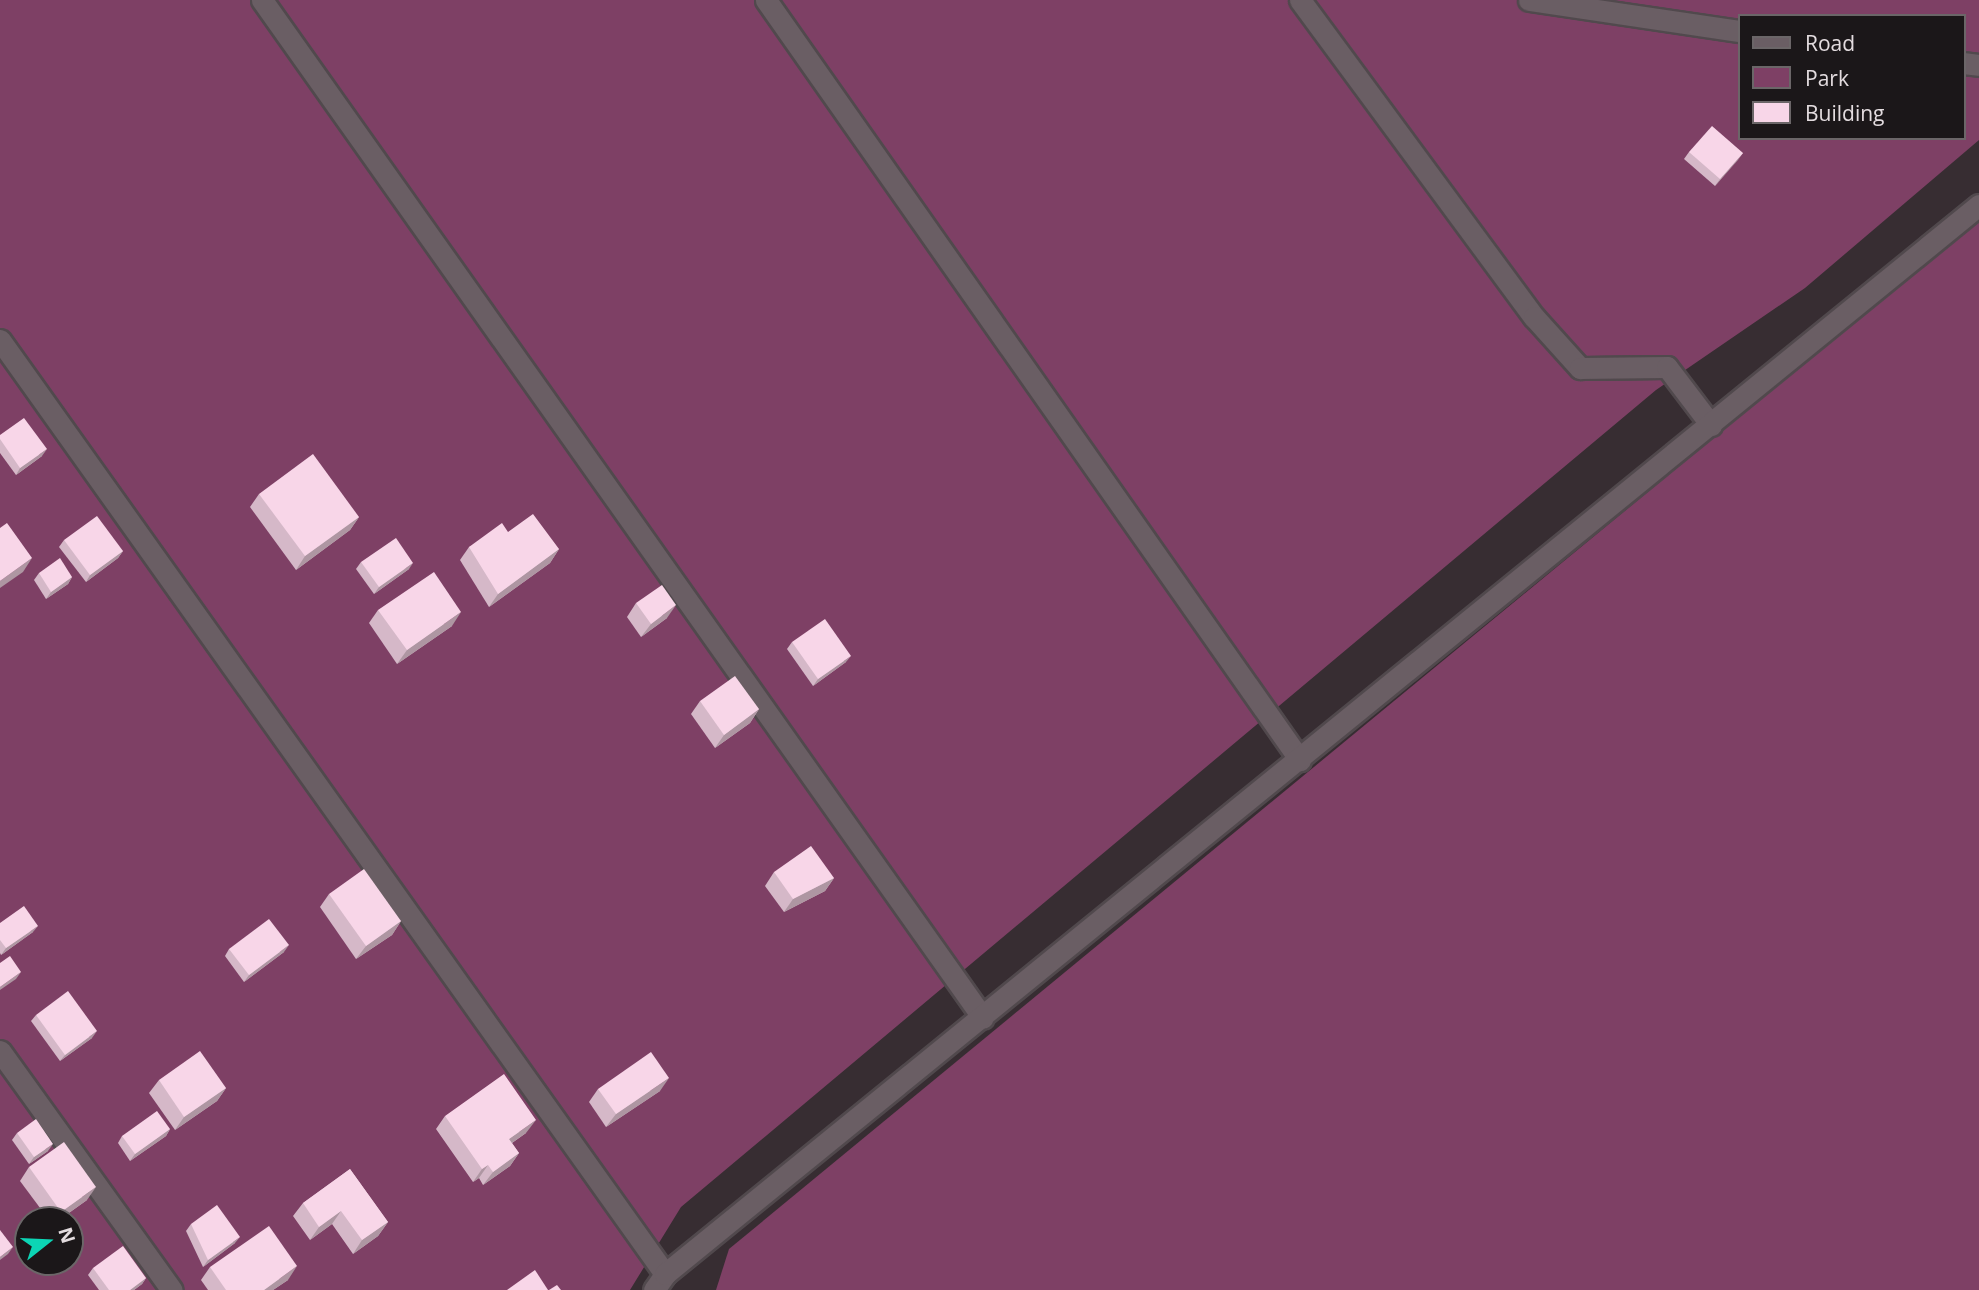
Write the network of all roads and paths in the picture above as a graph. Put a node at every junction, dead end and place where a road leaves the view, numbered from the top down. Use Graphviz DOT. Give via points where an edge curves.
graph roads {
  1 [pos="262,0"];
  2 [pos="766,0"];
  3 [pos="1300,0"];
  4 [pos="1529,0"];
  5 [pos="1738,30"];
  6 [pos="1979,205"];
  7 [pos="0,340"];
  8 [pos="1711,425"];
  9 [pos="1300,760"];
  10 [pos="983,1018"];
  11 [pos="0,1051"];
  12 [pos="659,1282"];
  13 [pos="172,1290"];
  1 -- 10 [label="street"];
  2 -- 9 [label="street"];
  3 -- 8 [label="street" via="1534,317 1580,368 1667,367"];
  4 -- 5 [label="street"];
  6 -- 8 [label="street"];
  7 -- 12 [label="street"];
  8 -- 9 [label="street"];
  9 -- 10 [label="street"];
  10 -- 12 [label="street"];
  11 -- 13 [label="street"];
}
